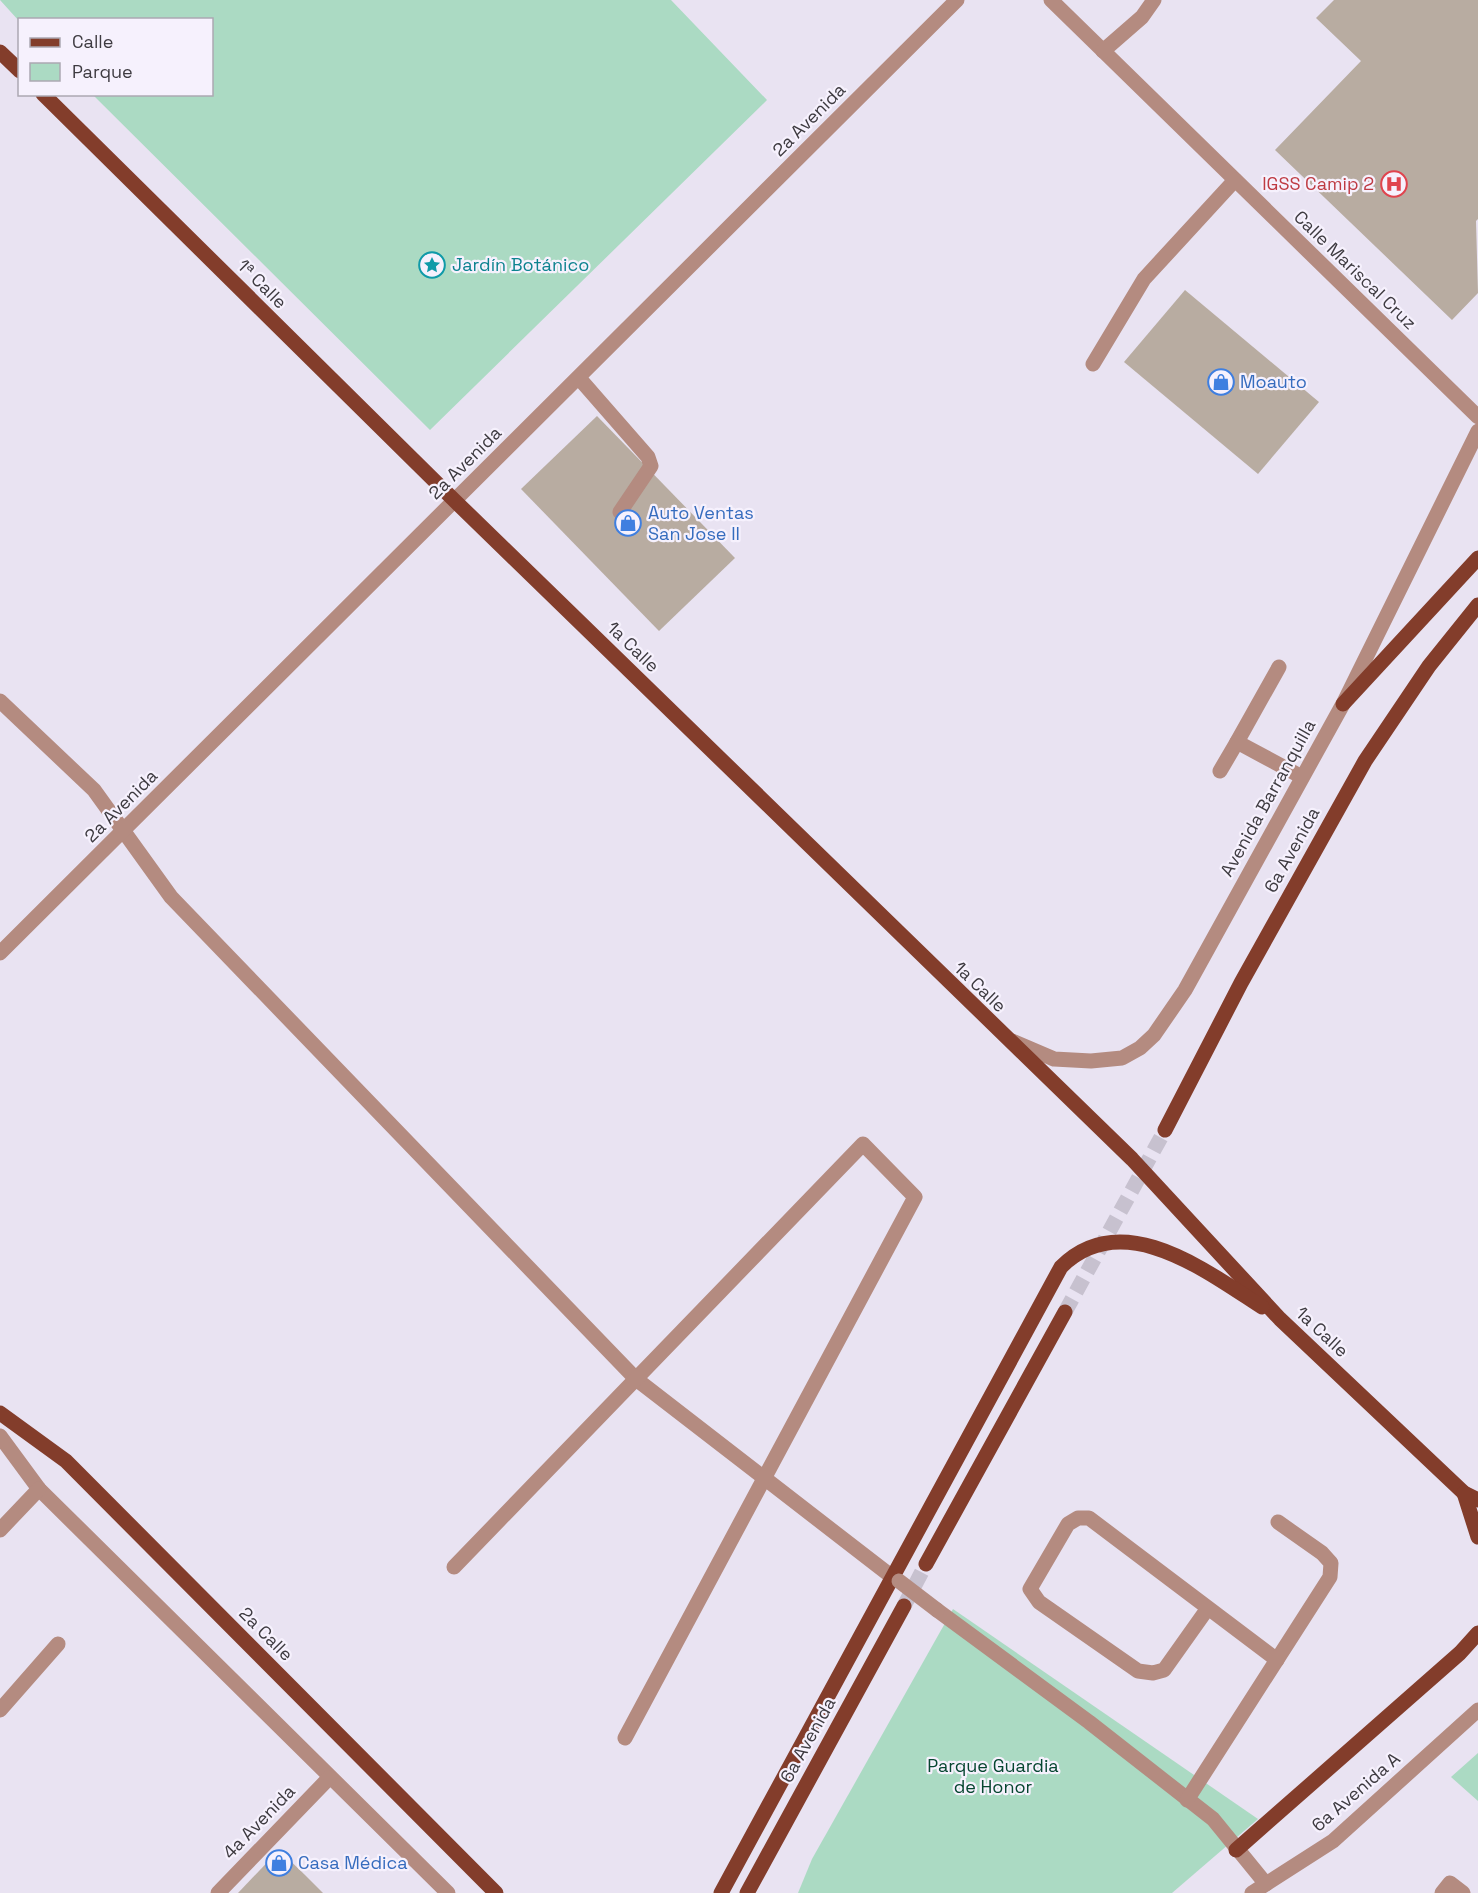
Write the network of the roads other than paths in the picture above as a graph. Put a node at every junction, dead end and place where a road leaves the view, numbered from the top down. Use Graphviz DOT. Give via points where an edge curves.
graph roads {
  1 [pos="957,0"];
  2 [pos="1051,0"];
  3 [pos="1154,0"];
  4 [pos="1103,51"];
  5 [pos="0,52"];
  6 [pos="18,69"];
  7 [pos="45,96"];
  8 [pos="1235,180"];
  9 [pos="1094,364"];
  10 [pos="579,378"];
  11 [pos="1478,417"];
  12 [pos="1478,431"];
  13 [pos="455,501"];
  14 [pos="620,513"];
  15 [pos="1478,558"];
  16 [pos="1478,605"];
  17 [pos="1279,667"];
  18 [pos="0,701"];
  19 [pos="1343,704"];
  20 [pos="1237,742"];
  21 [pos="1220,771"];
  22 [pos="1302,777"];
  23 [pos="124,830"];
  24 [pos="0,953"];
  25 [pos="1006,1039"];
  26 [pos="1165,1130"];
  27 [pos="1065,1312"];
  28 [pos="1280,1319"];
  29 [pos="636,1379"];
  30 [pos="0,1413"];
  31 [pos="0,1436"];
  32 [pos="764,1478"];
  33 [pos="39,1489"];
  34 [pos="1471,1496"];
  35 [pos="1278,1522"];
  36 [pos="0,1530"];
  37 [pos="1478,1537"];
  38 [pos="926,1564"];
  39 [pos="454,1567"];
  40 [pos="895,1579"];
  41 [pos="904,1606"];
  42 [pos="1208,1608"];
  43 [pos="1478,1633"];
  44 [pos="58,1644"];
  45 [pos="1277,1660"];
  46 [pos="0,1710"];
  47 [pos="1478,1710"];
  48 [pos="625,1738"];
  49 [pos="329,1778"];
  50 [pos="1187,1800"];
  51 [pos="1236,1850"];
  52 [pos="760,1869"];
  53 [pos="1266,1884"];
  54 [pos="218,1893"];
  55 [pos="448,1893"];
  56 [pos="496,1893"];
  57 [pos="721,1893"];
  58 [pos="747,1893"];
  59 [pos="752,1893"];
  60 [pos="1252,1893"];
  61 [pos="1442,1893"];
  62 [pos="1463,1893"];
  1 -- 10 [label="street, 2a Avenida"];
  2 -- 4 [label="street, Calle Mariscal Cruz"];
  3 -- 4 [label="street" via="1142,17"];
  4 -- 8 [label="street, Calle Mariscal Cruz"];
  5 -- 6 [label="main road"];
  7 -- 13 [label="main road, 1ª Calle"];
  8 -- 9 [label="street" via="1144,279"];
  8 -- 11 [label="street, Calle Mariscal Cruz"];
  10 -- 13 [label="street, 2a Avenida"];
  10 -- 14 [label="street" via="648,457 651,466"];
  12 -- 19 [label="street, Avenida Barranquilla"];
  13 -- 23 [label="street, 2a Avenida"];
  13 -- 25 [label="main road, 1a Calle"];
  15 -- 19 [label="main road"];
  16 -- 26 [label="main road, 6a Avenida" via="1429,666 1365,761 1252,962"];
  17 -- 20 [label="street"];
  18 -- 23 [label="street" via="94,790"];
  19 -- 22 [label="street, Avenida Barranquilla"];
  20 -- 21 [label="street"];
  20 -- 22 [label="street"];
  22 -- 25 [label="street, Avenida Barranquilla" via="1185,990 1154,1035 1140,1048 1122,1058 1054,1059"];
  23 -- 24 [label="street, 2a Avenida"];
  23 -- 29 [label="street" via="171,897"];
  25 -- 28 [label="main road, 1a Calle" via="1162,1190"];
  27 -- 38 [label="main road"];
  28 -- 34 [label="main road, 1a Calle"];
  28 -- 40 [label="main road" via="1207,1271 1154,1247 1134,1241 1108,1243 1077,1253 1061,1267"];
  29 -- 32 [label="street"];
  29 -- 32 [label="street" via="863,1144 915,1197"];
  29 -- 39 [label="street"];
  30 -- 56 [label="main road, 2a Calle" via="66,1461"];
  31 -- 33 [label="street"];
  32 -- 40 [label="street"];
  32 -- 48 [label="street"];
  33 -- 36 [label="street"];
  33 -- 49 [label="street"];
  34 -- 37 [label="main road"];
  35 -- 45 [label="street" via="1331,1563 1330,1577"];
  40 -- 50 [label="street, bridge" via="1089,1722"];
  40 -- 57 [label="main road"];
  41 -- 52 [label="main road, 6a Avenida"];
  42 -- 42 [label="street" via="1089,1518 1078,1518 1068,1524 1030,1589 1039,1602 1138,1671 1153,1673 1164,1670"];
  42 -- 45 [label="street"];
  43 -- 51 [label="main road"];
  44 -- 46 [label="street"];
  45 -- 50 [label="street"];
  47 -- 53 [label="street, 6a Avenida A" via="1333,1841"];
  49 -- 54 [label="street, 4a Avenida"];
  49 -- 55 [label="street"];
  50 -- 51 [label="street" via="1213,1820"];
  51 -- 53 [label="street"];
  52 -- 58 [label="main road, 6a Avenida"];
  52 -- 59 [label="main road"];
  53 -- 60 [label="street, 6a Avenida A"];
  61 -- 62 [label="street" via="1450,1882"];
}
